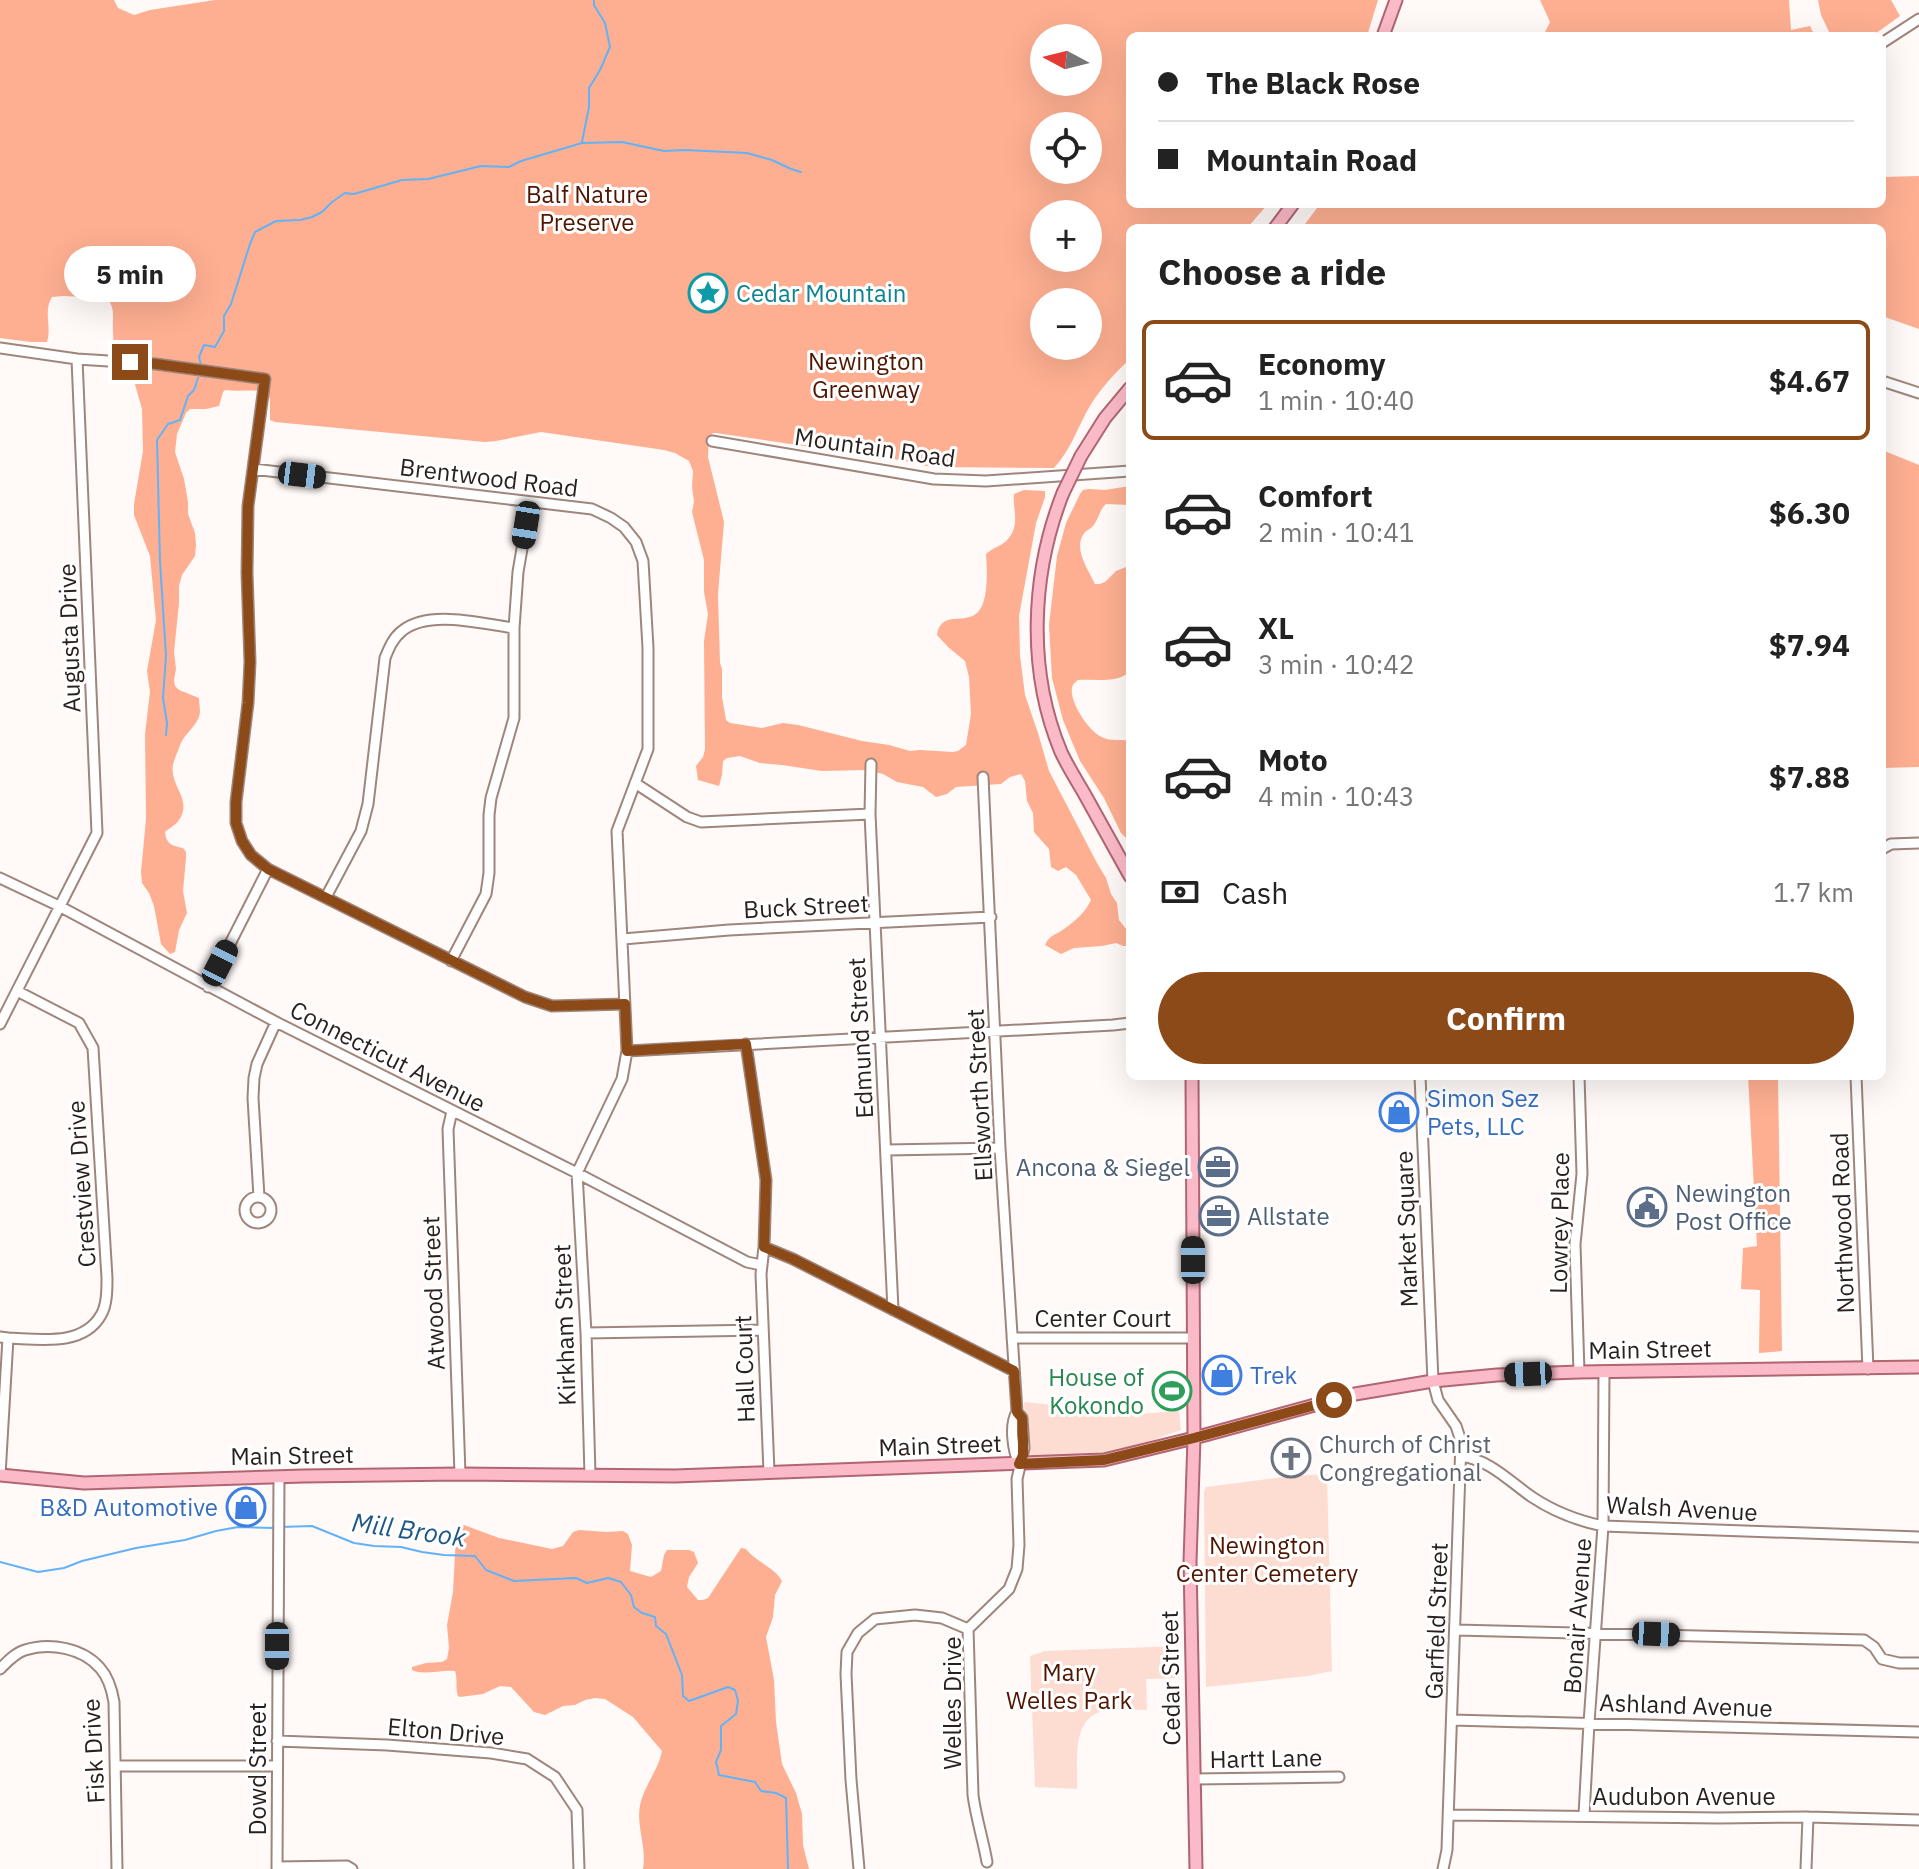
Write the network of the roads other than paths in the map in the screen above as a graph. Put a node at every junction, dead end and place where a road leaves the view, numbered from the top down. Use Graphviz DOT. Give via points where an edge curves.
graph roads {
  1 [pos="1396,0"];
  2 [pos="1919,19"];
  3 [pos="1384,32"];
  4 [pos="1886,40"];
  5 [pos="0,348"];
  6 [pos="77,359"];
  7 [pos="1886,382"];
  8 [pos="1126,393"];
  9 [pos="1919,393"];
  10 [pos="712,441"];
  11 [pos="253,469"];
  12 [pos="1126,471"];
  13 [pos="530,502"];
  14 [pos="514,628"];
  15 [pos="871,764"];
  16 [pos="983,777"];
  17 [pos="635,783"];
  18 [pos="870,814"];
  19 [pos="1919,843"];
  20 [pos="1886,847"];
  21 [pos="268,869"];
  22 [pos="1126,869"];
  23 [pos="0,878"];
  24 [pos="326,897"];
  25 [pos="59,906"];
  26 [pos="991,917"];
  27 [pos="874,923"];
  28 [pos="623,939"];
  29 [pos="451,961"];
  30 [pos="208,987"];
  31 [pos="17,991"];
  32 [pos="625,1004"];
  33 [pos="276,1022"];
  34 [pos="1126,1023"];
  35 [pos="0,1024"];
  36 [pos="996,1032"];
  37 [pos="881,1039"];
  38 [pos="746,1044"];
  39 [pos="627,1051"];
  40 [pos="1192,1080"];
  41 [pos="1420,1080"];
  42 [pos="1579,1080"];
  43 [pos="1856,1080"];
  44 [pos="452,1111"];
  45 [pos="1000,1148"];
  46 [pos="886,1150"];
  47 [pos="577,1173"];
  48 [pos="259,1197"];
  49 [pos="764,1247"];
  50 [pos="761,1265"];
  51 [pos="893,1310"];
  52 [pos="763,1330"];
  53 [pos="586,1333"];
  54 [pos="4,1338"];
  55 [pos="1012,1338"];
  56 [pos="1194,1338"];
  57 [pos="1919,1367"];
  58 [pos="1868,1369"];
  59 [pos="1014,1371"];
  60 [pos="1604,1371"];
  61 [pos="1579,1372"];
  62 [pos="1433,1381"];
  63 [pos="1194,1438"];
  64 [pos="1461,1456"];
  65 [pos="1019,1464"];
  66 [pos="769,1472"];
  67 [pos="460,1474"];
  68 [pos="0,1475"];
  69 [pos="590,1475"];
  70 [pos="279,1477"];
  71 [pos="1603,1526"];
  72 [pos="1919,1537"];
  73 [pos="968,1629"];
  74 [pos="1456,1630"];
  75 [pos="1596,1632"];
  76 [pos="1919,1663"];
  77 [pos="0,1669"];
  78 [pos="1452,1720"];
  79 [pos="1589,1723"];
  80 [pos="1919,1732"];
  81 [pos="277,1741"];
  82 [pos="116,1766"];
  83 [pos="277,1766"];
  84 [pos="1339,1777"];
  85 [pos="1194,1779"];
  86 [pos="1449,1815"];
  87 [pos="1584,1815"];
  88 [pos="1808,1817"];
  89 [pos="1919,1820"];
  90 [pos="987,1862"];
  91 [pos="277,1868"];
  92 [pos="117,1869"];
  93 [pos="352,1869"];
  94 [pos="579,1869"];
  95 [pos="859,1869"];
  96 [pos="1196,1869"];
  97 [pos="1443,1869"];
  98 [pos="1806,1869"];
  1 -- 3 [label="main road"];
  2 -- 4 [label="street"];
  5 -- 6 [label="street"];
  6 -- 11 [label="street" via="265,379"];
  6 -- 25 [label="street, Augusta Drive" via="97,833"];
  7 -- 9 [label="street"];
  8 -- 22 [label="main road, bridge" via="1081,456 1063,493 1048,539 1039,595 1038,651 1062,754"];
  10 -- 12 [label="street, Mountain Road" via="934,479 986,481"];
  11 -- 13 [label="street, Brentwood Road"];
  11 -- 21 [label="street" via="248,506 250,662 236,823 251,855"];
  13 -- 14 [label="street"];
  13 -- 17 [label="street, Brentwood Road" via="592,509 624,527 636,542 643,561 649,727 648,749"];
  14 -- 24 [label="street" via="436,618 402,630 391,643 368,804 361,831"];
  14 -- 29 [label="street" via="514,718 491,798 486,894"];
  15 -- 18 [label="street, Edmund Street"];
  16 -- 26 [label="street, Ellsworth Street"];
  17 -- 18 [label="street" via="701,822"];
  17 -- 28 [label="street, Brentwood Road" via="617,831"];
  18 -- 27 [label="street, Edmund Street"];
  19 -- 20 [label="street"];
  21 -- 24 [label="street"];
  21 -- 30 [label="street"];
  23 -- 25 [label="street, Connecticut Avenue"];
  24 -- 29 [label="street"];
  25 -- 30 [label="street, Connecticut Avenue"];
  25 -- 31 [label="street, Augusta Drive"];
  26 -- 27 [label="street, Buck Street"];
  26 -- 36 [label="street, Ellsworth Street"];
  27 -- 28 [label="street, Buck Street"];
  27 -- 37 [label="street, Edmund Street"];
  28 -- 32 [label="street, Brentwood Road"];
  29 -- 32 [label="street" via="552,1006"];
  30 -- 33 [label="street, Connecticut Avenue"];
  31 -- 35 [label="street, Augusta Drive"];
  31 -- 54 [label="street, Crestview Drive" via="79,1023 93,1048 107,1278 102,1314 91,1327 60,1340"];
  32 -- 39 [label="street, Brentwood Road"];
  33 -- 44 [label="street, Connecticut Avenue"];
  33 -- 48 [label="street" via="254,1078"];
  34 -- 36 [label="street"];
  36 -- 37 [label="street"];
  36 -- 45 [label="street, Ellsworth Street"];
  37 -- 38 [label="street"];
  37 -- 46 [label="street, Edmund Street"];
  38 -- 39 [label="street"];
  38 -- 49 [label="street, Hall Court" via="766,1180"];
  39 -- 47 [label="street, Brentwood Road" via="622,1079"];
  40 -- 56 [label="main road, Cedar Street"];
  41 -- 62 [label="street, Market Square"];
  42 -- 61 [label="street, Lowrey Place" via="1582,1174 1575,1244"];
  43 -- 58 [label="street, Northwood Road"];
  44 -- 47 [label="street, Connecticut Avenue"];
  44 -- 67 [label="street, Atwood Street" via="448,1129"];
  45 -- 46 [label="street"];
  45 -- 55 [label="street, Ellsworth Street"];
  46 -- 51 [label="street, Edmund Street"];
  47 -- 50 [label="street, Connecticut Avenue"];
  47 -- 53 [label="street, Kirkham Street"];
  49 -- 50 [label="street, Hall Court"];
  49 -- 51 [label="street"];
  50 -- 52 [label="street, Hall Court"];
  51 -- 59 [label="street"];
  52 -- 53 [label="street"];
  52 -- 66 [label="street, Hall Court"];
  53 -- 69 [label="street, Kirkham Street"];
  54 -- 68 [label="street"];
  55 -- 56 [label="street, Center Court"];
  55 -- 59 [label="street, Ellsworth Street"];
  56 -- 63 [label="main road, Cedar Street"];
  57 -- 58 [label="main road, Main Street"];
  58 -- 60 [label="main road, Main Street"];
  59 -- 65 [label="street, Ellsworth Street" via="1014,1446"];
  60 -- 61 [label="main road, Main Street"];
  60 -- 71 [label="street, Bonair Avenue"];
  61 -- 62 [label="main road, Main Street"];
  62 -- 63 [label="main road, Main Street" via="1355,1394"];
  62 -- 64 [label="street, Garfield Street" via="1438,1400 1459,1431"];
  63 -- 65 [label="main road, Main Street" via="1104,1460"];
  63 -- 85 [label="main road, Cedar Street"];
  64 -- 71 [label="street, Walsh Avenue" via="1483,1462 1537,1500"];
  64 -- 74 [label="street, Garfield Street"];
  65 -- 66 [label="main road, Main Street"];
  65 -- 73 [label="street, Welles Drive" via="1017,1569 1009,1589"];
  66 -- 69 [label="main road, Main Street"];
  67 -- 69 [label="main road, Main Street"];
  67 -- 70 [label="main road, Main Street"];
  68 -- 70 [label="main road, Main Street" via="84,1483"];
  70 -- 81 [label="street, Dowd Street"];
  71 -- 72 [label="street, Walsh Avenue"];
  71 -- 75 [label="street, Bonair Avenue"];
  73 -- 90 [label="street, Welles Drive" via="973,1795"];
  73 -- 95 [label="street" via="915,1615 875,1619 847,1652"];
  74 -- 75 [label="street"];
  74 -- 78 [label="street, Garfield Street"];
  75 -- 76 [label="street" via="1864,1640 1882,1659"];
  75 -- 79 [label="street, Bonair Avenue"];
  77 -- 82 [label="street, Fisk Drive" via="24,1650 65,1647 101,1668 114,1702"];
  78 -- 79 [label="street, Ashland Avenue"];
  78 -- 86 [label="street, Garfield Street"];
  79 -- 80 [label="street, Ashland Avenue"];
  79 -- 87 [label="street, Bonair Avenue"];
  81 -- 83 [label="street, Dowd Street"];
  81 -- 94 [label="street, Elton Drive" via="527,1759 555,1777 577,1810"];
  82 -- 83 [label="street"];
  82 -- 92 [label="street, Fisk Drive"];
  83 -- 91 [label="street, Dowd Street"];
  84 -- 85 [label="street, Hartt Lane"];
  85 -- 96 [label="main road, Cedar Street"];
  86 -- 87 [label="street, Audubon Avenue"];
  86 -- 97 [label="street, Garfield Street"];
  87 -- 88 [label="street, Audubon Avenue"];
  88 -- 89 [label="street, Audubon Avenue"];
  88 -- 98 [label="street"];
  91 -- 93 [label="street"];
}
